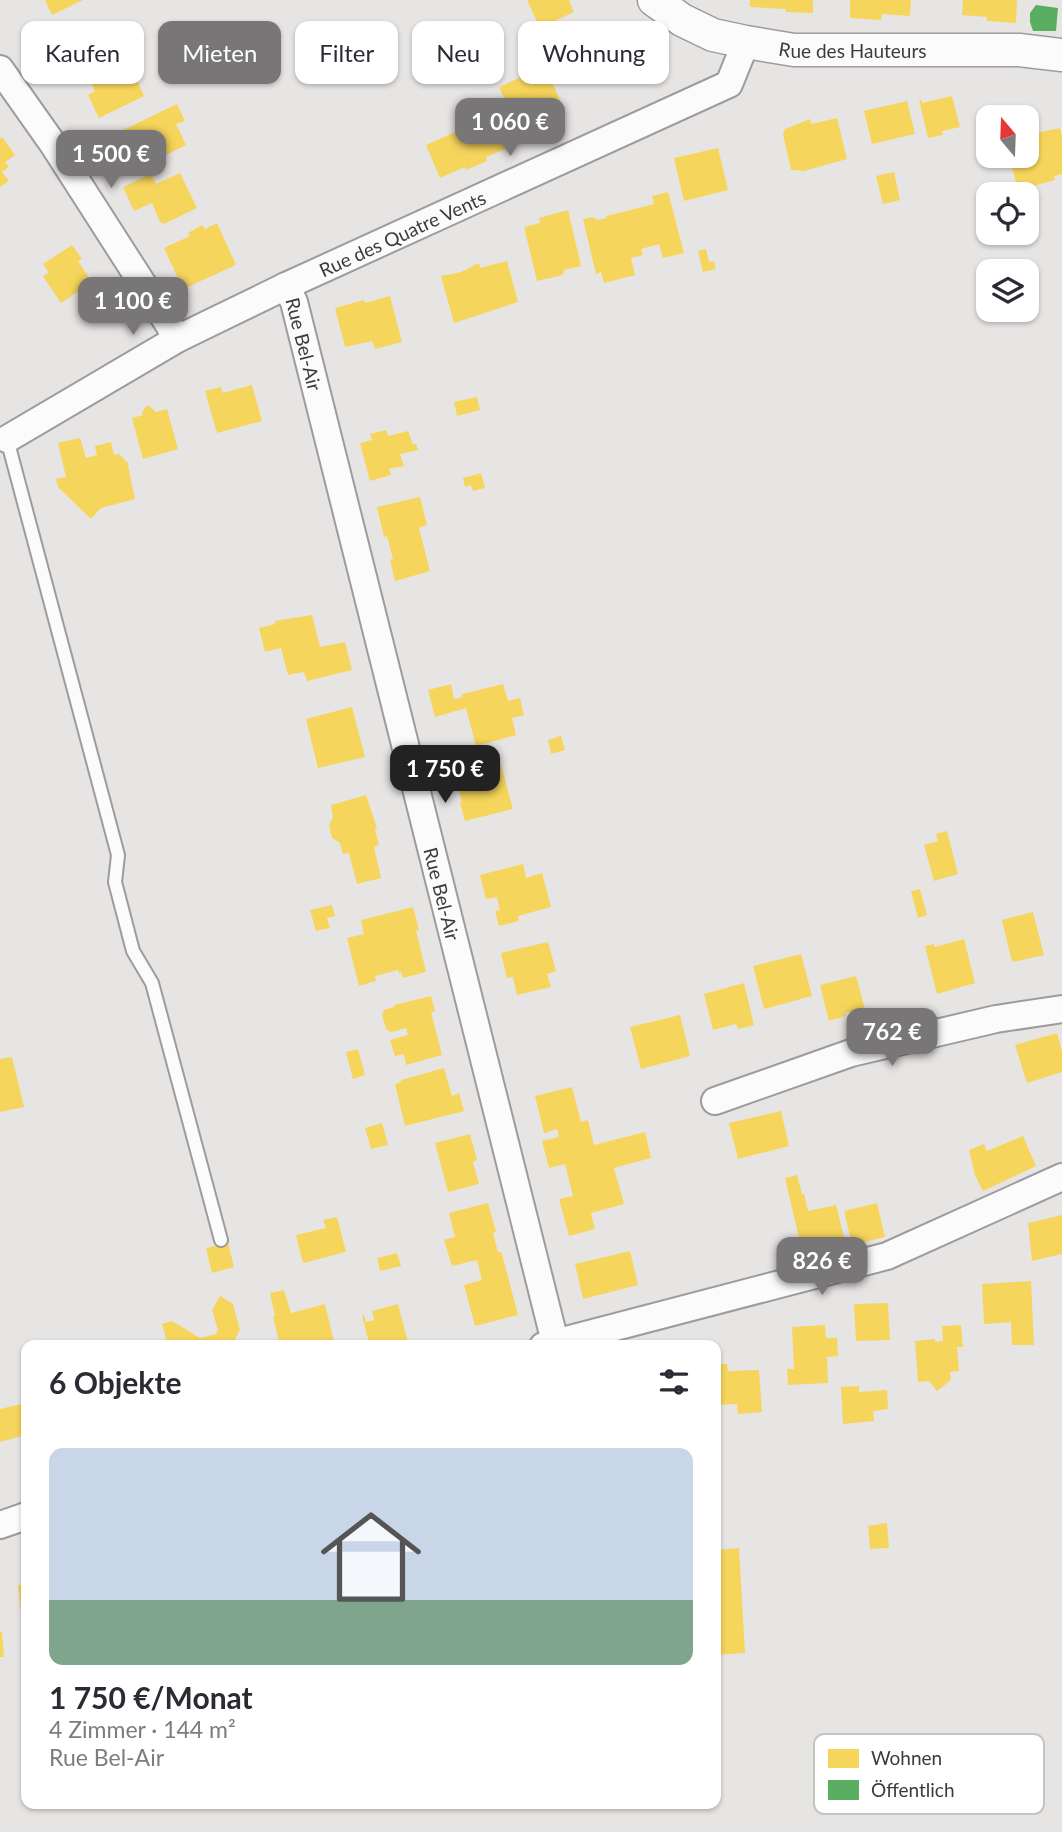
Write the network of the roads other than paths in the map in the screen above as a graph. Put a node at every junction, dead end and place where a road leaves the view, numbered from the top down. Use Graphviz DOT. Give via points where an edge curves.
graph roads {
  1 [pos="654,0"];
  2 [pos="746,42"];
  3 [pos="1062,55"];
  4 [pos="0,69"];
  5 [pos="286,286"];
  6 [pos="177,339"];
  7 [pos="7,439"];
  8 [pos="1062,1009"];
  9 [pos="715,1101"];
  10 [pos="1062,1177"];
  11 [pos="221,1240"];
  12 [pos="548,1340"];
  13 [pos="564,1340"];
  14 [pos="21,1518"];
  15 [pos="0,1525"];
  1 -- 2 [label="street, Rue des Hauteurs" via="713,35"];
  2 -- 3 [label="street, Rue des Hauteurs" via="793,50 1019,50"];
  2 -- 5 [label="street, Rue des Quatre Vents" via="729,85"];
  4 -- 6 [label="street"];
  5 -- 6 [label="street, Rue des Quatre Vents"];
  5 -- 12 [label="street, Rue Bel-Air" via="294,302"];
  6 -- 7 [label="street, Rue des Quatre Vents"];
  7 -- 11 [label="lane" via="118,855 115,882 133,951 152,983"];
  8 -- 9 [label="street" via="996,1019 851,1053"];
  10 -- 13 [label="street" via="887,1256"];
  14 -- 15 [label="street"];
}
